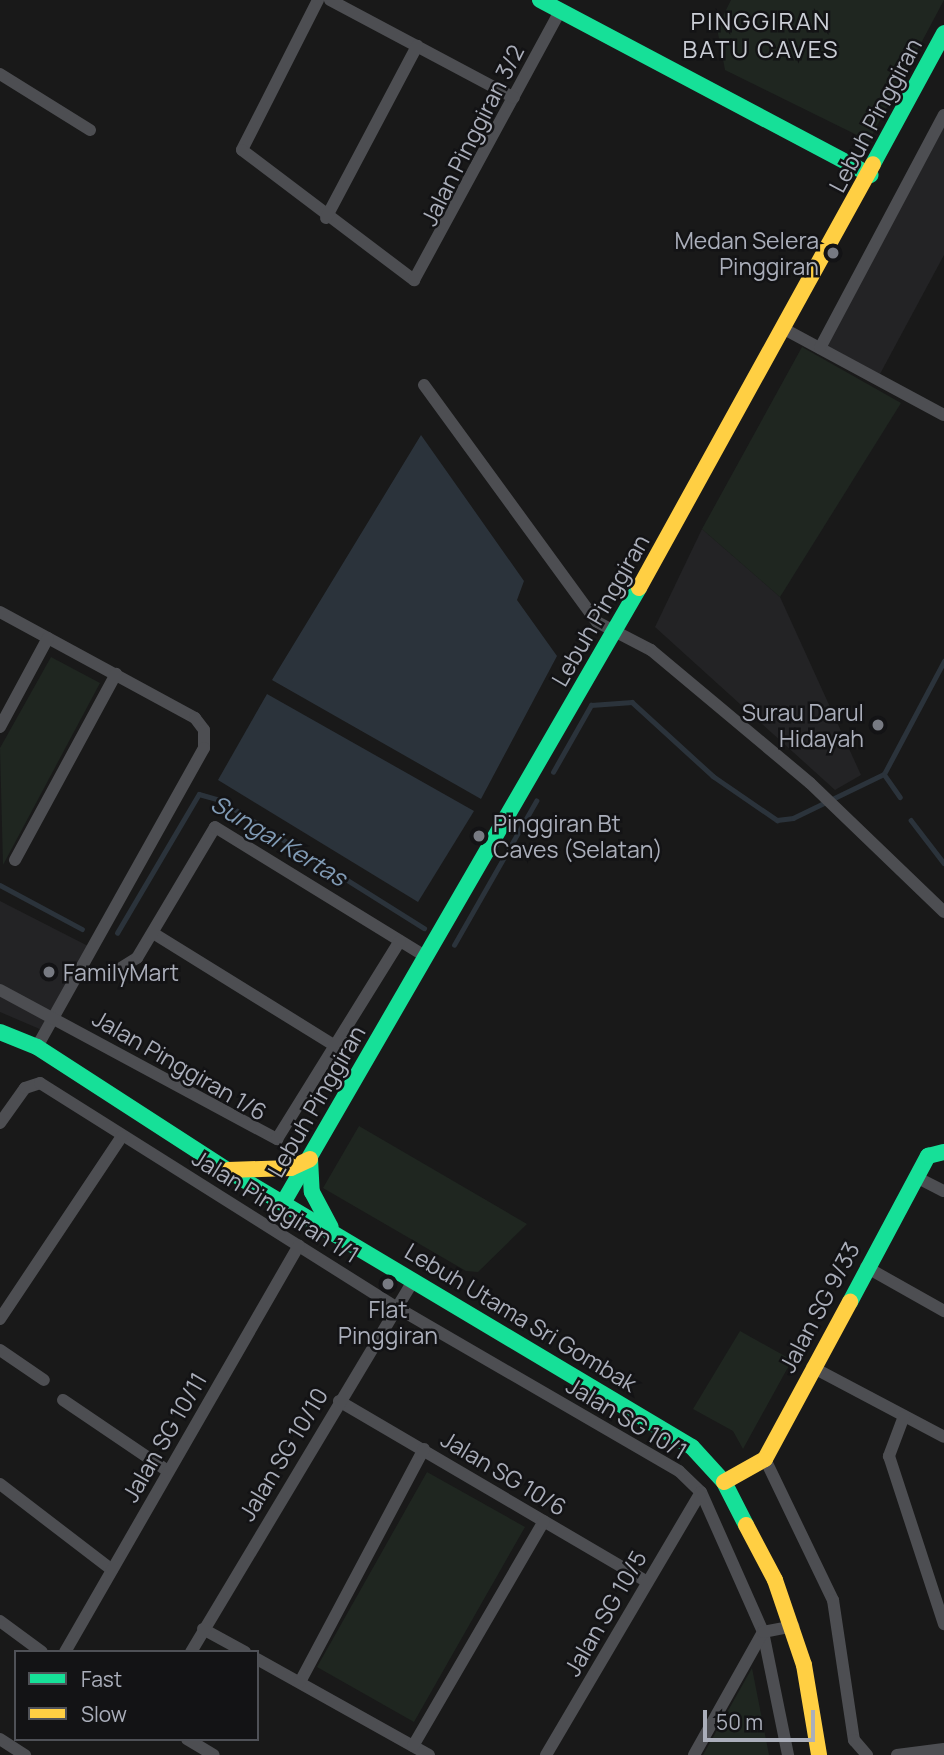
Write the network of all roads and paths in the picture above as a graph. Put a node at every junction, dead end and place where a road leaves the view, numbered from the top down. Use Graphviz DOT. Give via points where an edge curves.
graph roads {
  1 [pos="318,0"];
  2 [pos="330,0"];
  3 [pos="540,0"];
  4 [pos="560,11"];
  5 [pos="944,33"];
  6 [pos="416,46"];
  7 [pos="0,74"];
  8 [pos="514,98"];
  9 [pos="944,115"];
  10 [pos="90,130"];
  11 [pos="870,175"];
  12 [pos="326,218"];
  13 [pos="786,330"];
  14 [pos="820,348"];
  15 [pos="424,385"];
  16 [pos="944,399"];
  17 [pos="941,413"];
  18 [pos="0,612"];
  19 [pos="613,632"];
  20 [pos="48,638"];
  21 [pos="116,674"];
  22 [pos="0,727"];
  23 [pos="15,860"];
  24 [pos="944,912"];
  25 [pos="153,933"];
  26 [pos="400,941"];
  27 [pos="426,957"];
  28 [pos="116,971"];
  29 [pos="0,990"];
  30 [pos="55,1016"];
  31 [pos="0,1032"];
  32 [pos="335,1046"];
  33 [pos="37,1047"];
  34 [pos="0,1123"];
  35 [pos="121,1136"];
  36 [pos="944,1152"];
  37 [pos="310,1159"];
  38 [pos="227,1170"];
  39 [pos="916,1177"];
  40 [pos="944,1191"];
  41 [pos="283,1203"];
  42 [pos="333,1230"];
  43 [pos="299,1245"];
  44 [pos="866,1267"];
  45 [pos="414,1280"];
  46 [pos="396,1307"];
  47 [pos="944,1311"];
  48 [pos="0,1319"];
  49 [pos="0,1350"];
  50 [pos="812,1367"];
  51 [pos="44,1380"];
  52 [pos="63,1400"];
  53 [pos="339,1401"];
  54 [pos="904,1416"];
  55 [pos="944,1437"];
  56 [pos="424,1450"];
  57 [pos="765,1460"];
  58 [pos="168,1471"];
  59 [pos="724,1482"];
  60 [pos="0,1484"];
  61 [pos="701,1492"];
  62 [pos="544,1521"];
  63 [pos="112,1570"];
  64 [pos="647,1582"];
  65 [pos="941,1589"];
  66 [pos="0,1621"];
  67 [pos="944,1624"];
  68 [pos="793,1626"];
  69 [pos="203,1629"];
  70 [pos="763,1632"];
  71 [pos="39,1650"];
  72 [pos="66,1650"];
  73 [pos="192,1650"];
  74 [pos="241,1650"];
  75 [pos="259,1659"];
  76 [pos="300,1682"];
  77 [pos="0,1739"];
  78 [pos="190,1741"];
  79 [pos="413,1746"];
  80 [pos="944,1749"];
  81 [pos="25,1755"];
  82 [pos="214,1755"];
  83 [pos="429,1755"];
  84 [pos="546,1755"];
  85 [pos="694,1755"];
  86 [pos="788,1755"];
  87 [pos="819,1755"];
  88 [pos="867,1755"];
  89 [pos="897,1755"];
  1 -- 12 [label="street" via="244,144 246,156"];
  2 -- 6 [label="street"];
  3 -- 4 [label="street"];
  4 -- 8 [label="street, Jalan Pinggiran 3/2"];
  4 -- 11 [label="street"];
  5 -- 11 [label="street, Lebuh Pinggiran"];
  6 -- 8 [label="street"];
  6 -- 12 [label="street"];
  7 -- 10 [label="street"];
  8 -- 12 [label="street, Jalan Pinggiran 3/2" via="421,278 406,278"];
  9 -- 14 [label="street"];
  11 -- 13 [label="street, Lebuh Pinggiran"];
  13 -- 14 [label="street"];
  13 -- 19 [label="street, Lebuh Pinggiran"];
  14 -- 17 [label="street"];
  15 -- 19 [label="street" via="597,622"];
  16 -- 17 [label="street"];
  18 -- 20 [label="street"];
  19 -- 24 [label="street" via="651,650 810,783"];
  19 -- 27 [label="street, Lebuh Pinggiran"];
  20 -- 21 [label="street"];
  20 -- 22 [label="street"];
  21 -- 23 [label="street"];
  21 -- 30 [label="street" via="195,718 204,730 204,748"];
  25 -- 26 [label="street" via="209,831 222,830"];
  25 -- 28 [label="street" via="137,958"];
  25 -- 32 [label="street"];
  26 -- 27 [label="street"];
  26 -- 32 [label="street"];
  27 -- 37 [label="street, Lebuh Pinggiran"];
  29 -- 30 [label="street, Jalan Pinggiran 1/6"];
  30 -- 32 [label="street, Jalan Pinggiran 1/6" via="264,1138 285,1133"];
  30 -- 33 [label="street"];
  31 -- 33 [label="street, Lebuh Utama Sri Gombak"];
  33 -- 38 [label="street, Lebuh Utama Sri Gombak"];
  34 -- 35 [label="street, Jalan Pinggiran 1/1" via="24,1088 40,1083"];
  35 -- 43 [label="street, Jalan Pinggiran 1/1"];
  35 -- 48 [label="street"];
  36 -- 39 [label="street, Jalan SG 9/33" via="928,1156"];
  37 -- 38 [label="street" via="291,1168"];
  37 -- 41 [label="street, Lebuh Pinggiran"];
  37 -- 42 [label="street" via="312,1192"];
  38 -- 41 [label="street, Lebuh Utama Sri Gombak"];
  39 -- 40 [label="street"];
  39 -- 44 [label="street, Jalan SG 9/33"];
  41 -- 42 [label="street, Lebuh Utama Sri Gombak"];
  42 -- 45 [label="street, Lebuh Utama Sri Gombak"];
  43 -- 46 [label="street, Jalan Pinggiran 1/1"];
  43 -- 58 [label="street, Jalan SG 10/11"];
  44 -- 47 [label="street"];
  44 -- 50 [label="street, Jalan SG 9/33"];
  45 -- 46 [label="street, Jalan SG 10/10"];
  45 -- 59 [label="street, Lebuh Utama Sri Gombak" via="685,1442"];
  46 -- 53 [label="street, Jalan SG 10/10"];
  46 -- 61 [label="street, Jalan SG 10/1" via="679,1471"];
  49 -- 51 [label="street"];
  50 -- 54 [label="street"];
  50 -- 57 [label="street, Jalan SG 9/33"];
  52 -- 58 [label="street"];
  53 -- 56 [label="street, Jalan SG 10/6"];
  53 -- 69 [label="street, Jalan SG 10/10"];
  54 -- 55 [label="street"];
  54 -- 65 [label="street" via="889,1456"];
  56 -- 62 [label="street, Jalan SG 10/6"];
  56 -- 76 [label="street"];
  57 -- 59 [label="street"];
  57 -- 88 [label="street" via="832,1600 854,1740"];
  58 -- 63 [label="street, Jalan SG 10/11"];
  59 -- 68 [label="street, Lebuh Utama Sri Gombak" via="756,1537"];
  60 -- 63 [label="street"];
  61 -- 64 [label="street, Jalan SG 10/5"];
  61 -- 70 [label="street, Jalan SG 10/1"];
  62 -- 64 [label="street, Jalan SG 10/6"];
  62 -- 79 [label="street"];
  63 -- 72 [label="street, Jalan SG 10/11"];
  64 -- 84 [label="street, Jalan SG 10/5"];
  65 -- 67 [label="street"];
  66 -- 71 [label="street"];
  68 -- 70 [label="street"];
  68 -- 87 [label="street, Lebuh Utama Sri Gombak"];
  69 -- 73 [label="street, Jalan SG 10/10"];
  69 -- 74 [label="street"];
  70 -- 85 [label="street"];
  70 -- 86 [label="street, Jalan SG 10/1"];
  75 -- 76 [label="street"];
  76 -- 79 [label="street"];
  77 -- 81 [label="street"];
  78 -- 82 [label="street"];
  79 -- 83 [label="street"];
  80 -- 89 [label="street"];
}
